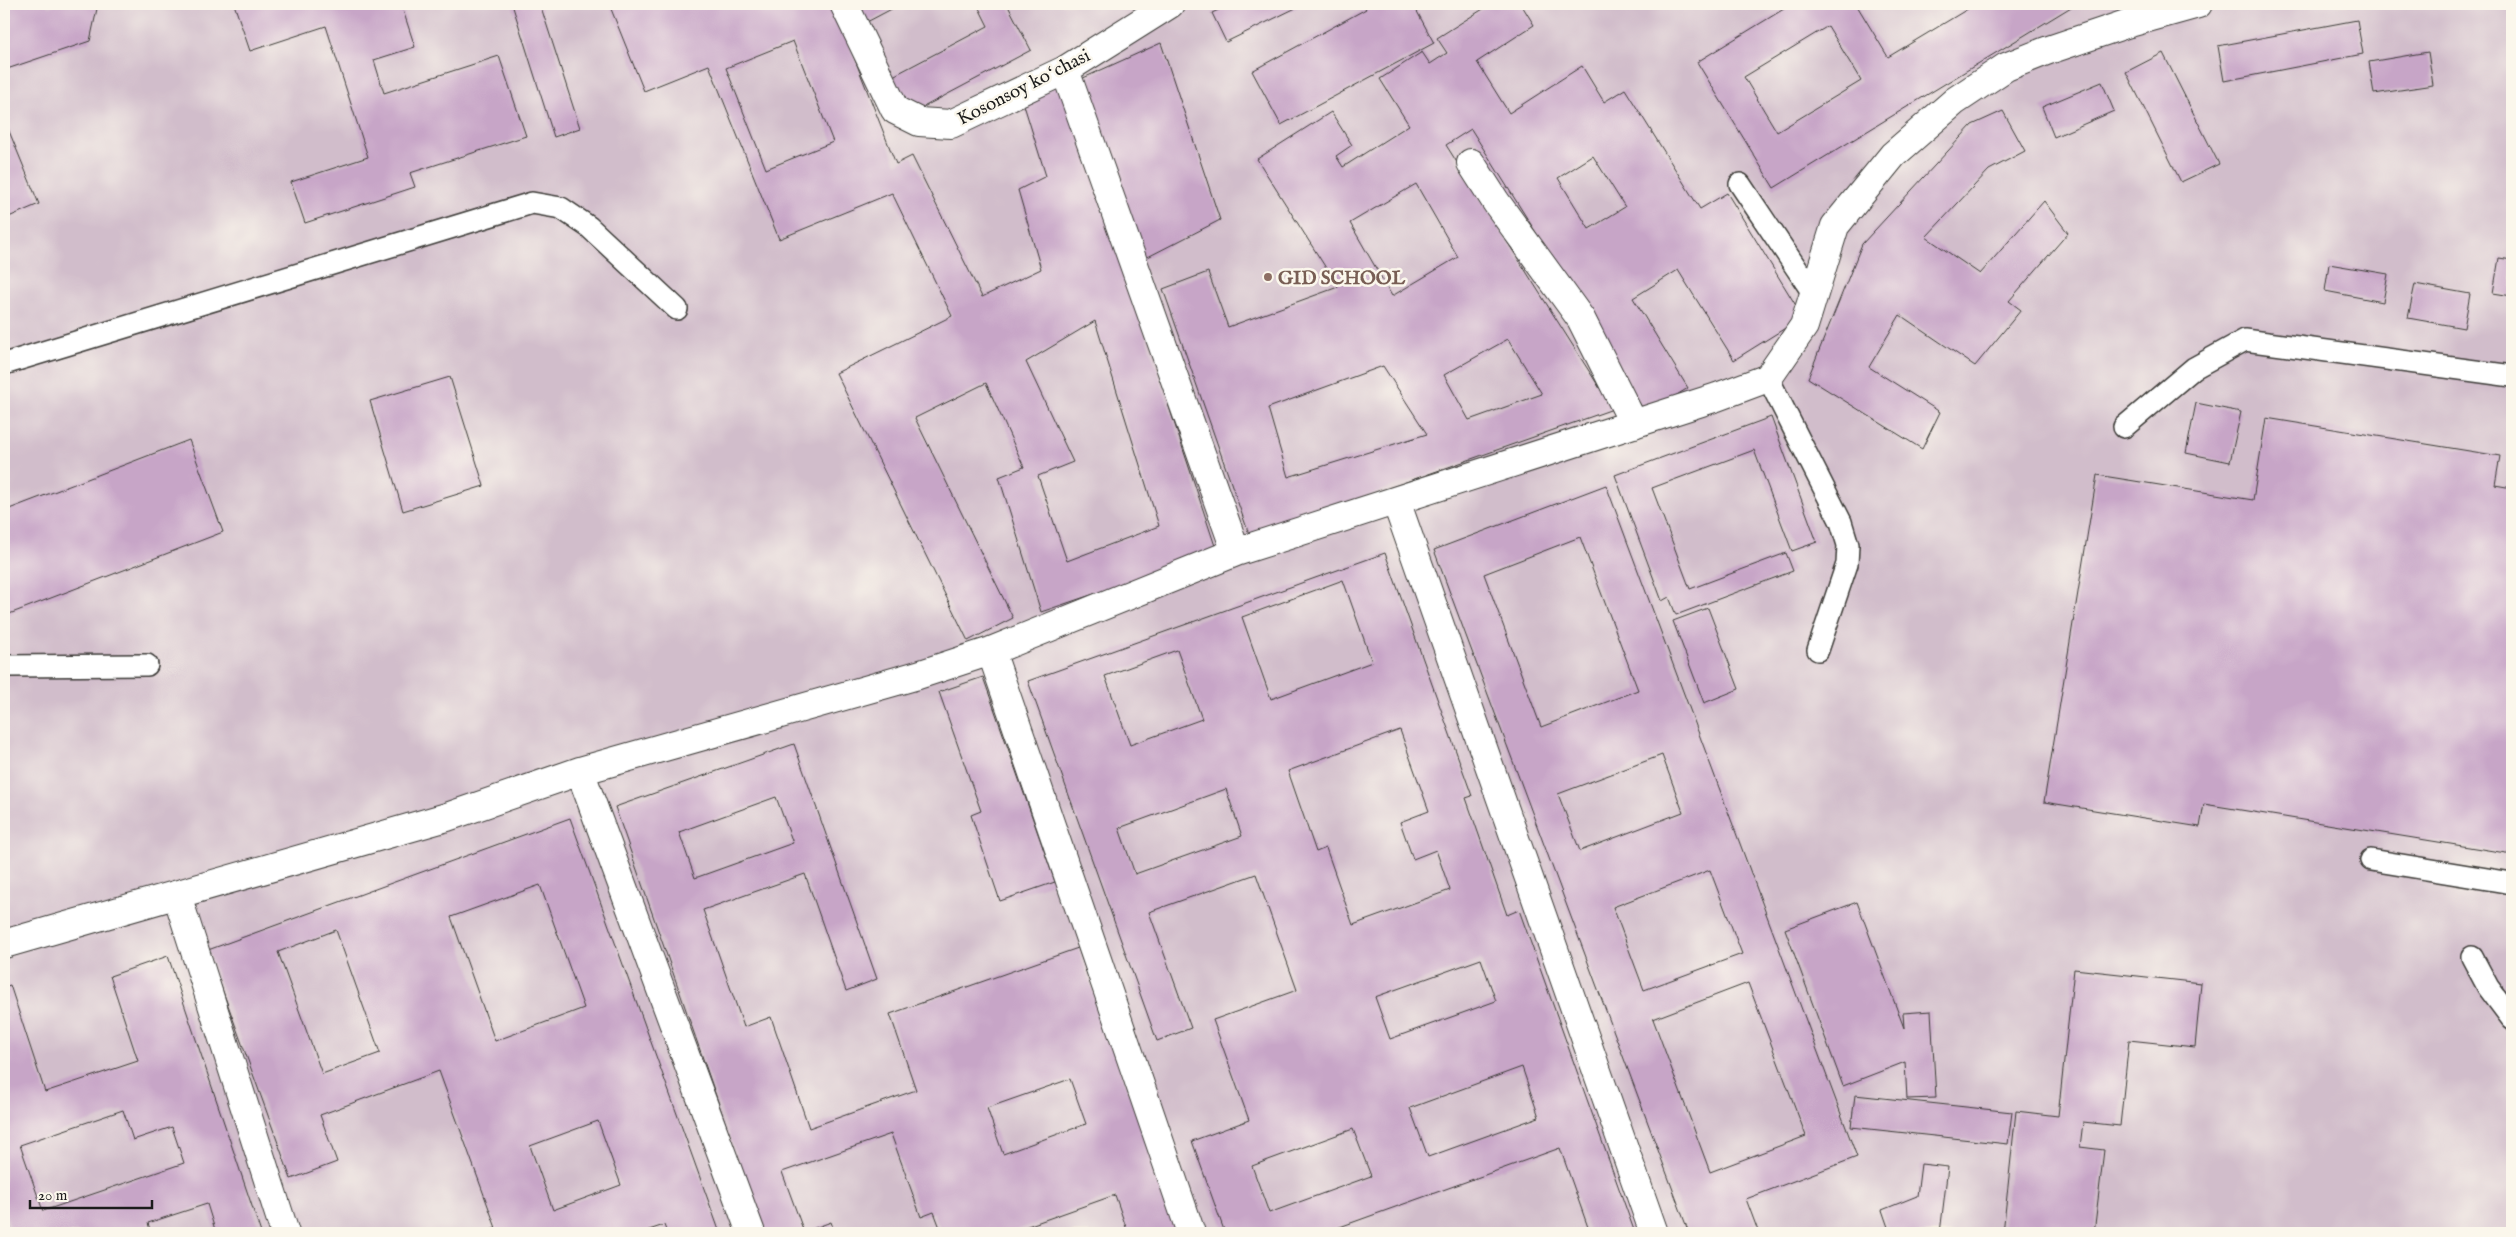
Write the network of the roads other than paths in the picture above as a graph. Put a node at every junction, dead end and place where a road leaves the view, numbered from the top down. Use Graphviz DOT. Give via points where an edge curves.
graph roads {
  1 [pos="844,4"];
  2 [pos="1170,4"];
  3 [pos="2198,4"];
  4 [pos="1065,70"];
  5 [pos="1471,163"];
  6 [pos="1740,184"];
  7 [pos="1815,296"];
  8 [pos="678,309"];
  9 [pos="4,364"];
  10 [pos="2512,376"];
  11 [pos="1768,378"];
  12 [pos="1634,424"];
  13 [pos="2124,427"];
  14 [pos="1396,501"];
  15 [pos="1236,552"];
  16 [pos="1818,650"];
  17 [pos="991,651"];
  18 [pos="147,665"];
  19 [pos="4,666"];
  20 [pos="580,771"];
  21 [pos="2371,860"];
  22 [pos="2512,883"];
  23 [pos="176,895"];
  24 [pos="4,944"];
  25 [pos="2472,957"];
  26 [pos="2512,1019"];
  27 [pos="285,1233"];
  28 [pos="751,1233"];
  29 [pos="1191,1233"];
  30 [pos="1654,1233"];
  1 -- 4 [label="street, Kosonsoy koʻchasi" via="895,110 919,122 951,124"];
  2 -- 4 [label="street, Kosonsoy koʻchasi"];
  3 -- 7 [label="street" via="2046,51 2006,68 1955,101 1893,155 1835,226"];
  4 -- 15 [label="street"];
  5 -- 12 [label="street" via="1581,318"];
  6 -- 7 [label="lane"];
  7 -- 11 [label="street" via="1804,326"];
  8 -- 9 [label="lane" via="589,227 562,208 532,203"];
  10 -- 13 [label="lane" via="2245,340 2194,368"];
  11 -- 12 [label="street"];
  11 -- 16 [label="lane" via="1841,522 1848,545 1847,564"];
  12 -- 14 [label="street"];
  14 -- 15 [label="street"];
  14 -- 30 [label="street"];
  15 -- 17 [label="street"];
  17 -- 20 [label="street" via="918,675"];
  17 -- 29 [label="street"];
  18 -- 19 [label="lane"];
  20 -- 23 [label="street" via="447,817"];
  20 -- 28 [label="street"];
  21 -- 22 [label="lane"];
  23 -- 24 [label="street"];
  23 -- 27 [label="street"];
  25 -- 26 [label="lane" via="2488,987"];
}
